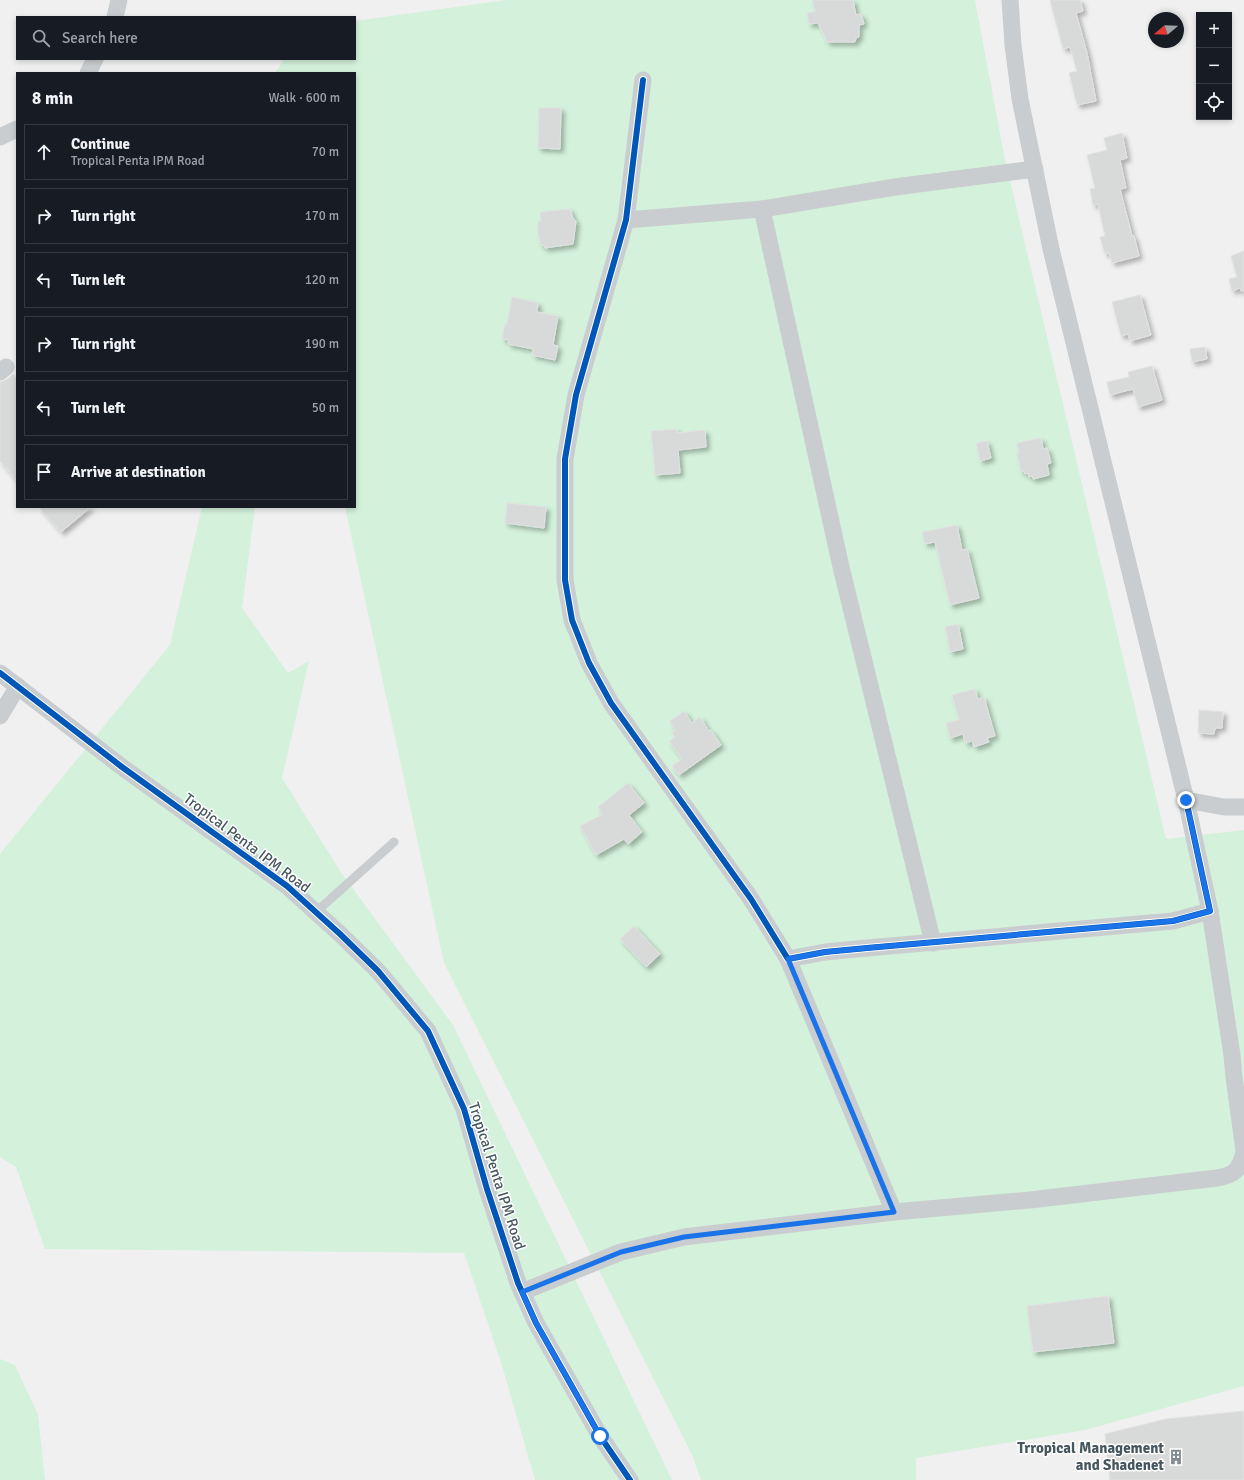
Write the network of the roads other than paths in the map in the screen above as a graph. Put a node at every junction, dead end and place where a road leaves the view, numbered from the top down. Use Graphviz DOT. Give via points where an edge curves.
graph roads {
  1 [pos="119,0"];
  2 [pos="1010,0"];
  3 [pos="115,16"];
  4 [pos="94,60"];
  5 [pos="88,72"];
  6 [pos="643,80"];
  7 [pos="16,129"];
  8 [pos="0,137"];
  9 [pos="1035,170"];
  10 [pos="762,209"];
  11 [pos="626,220"];
  12 [pos="0,673"];
  13 [pos="18,686"];
  14 [pos="0,716"];
  15 [pos="1186,800"];
  16 [pos="1244,807"];
  17 [pos="394,842"];
  18 [pos="1210,911"];
  19 [pos="316,912"];
  20 [pos="933,943"];
  21 [pos="788,959"];
  22 [pos="1244,1152"];
  23 [pos="894,1212"];
  24 [pos="522,1292"];
  25 [pos="630,1480"];
  1 -- 3 [label="street"];
  2 -- 9 [label="street" via="1019,93"];
  4 -- 5 [label="street"];
  6 -- 11 [label="street"];
  7 -- 8 [label="street"];
  9 -- 10 [label="street" via="895,187"];
  9 -- 15 [label="street" via="1051,249"];
  10 -- 11 [label="street"];
  10 -- 20 [label="street" via="840,559"];
  11 -- 21 [label="street" via="576,395 565,459 565,580 572,620 589,663 611,703 751,899"];
  12 -- 13 [label="street, Tropical Penta IPM Road"];
  13 -- 14 [label="street"];
  13 -- 19 [label="street, Tropical Penta IPM Road" via="122,767 287,886"];
  15 -- 16 [label="street" via="1224,807"];
  15 -- 18 [label="street"];
  17 -- 19 [label="lane"];
  18 -- 20 [label="street" via="1173,921"];
  18 -- 22 [label="street"];
  19 -- 24 [label="street, Tropical Penta IPM Road" via="378,971 428,1032 464,1110 487,1189"];
  20 -- 21 [label="street" via="825,952"];
  21 -- 23 [label="street"];
  22 -- 23 [label="street" via="1236,1171 1217,1178 1030,1200"];
  23 -- 24 [label="street" via="684,1237 621,1252"];
  24 -- 25 [label="street, Tropical Penta IPM Road" via="536,1323 600,1436"];
}
